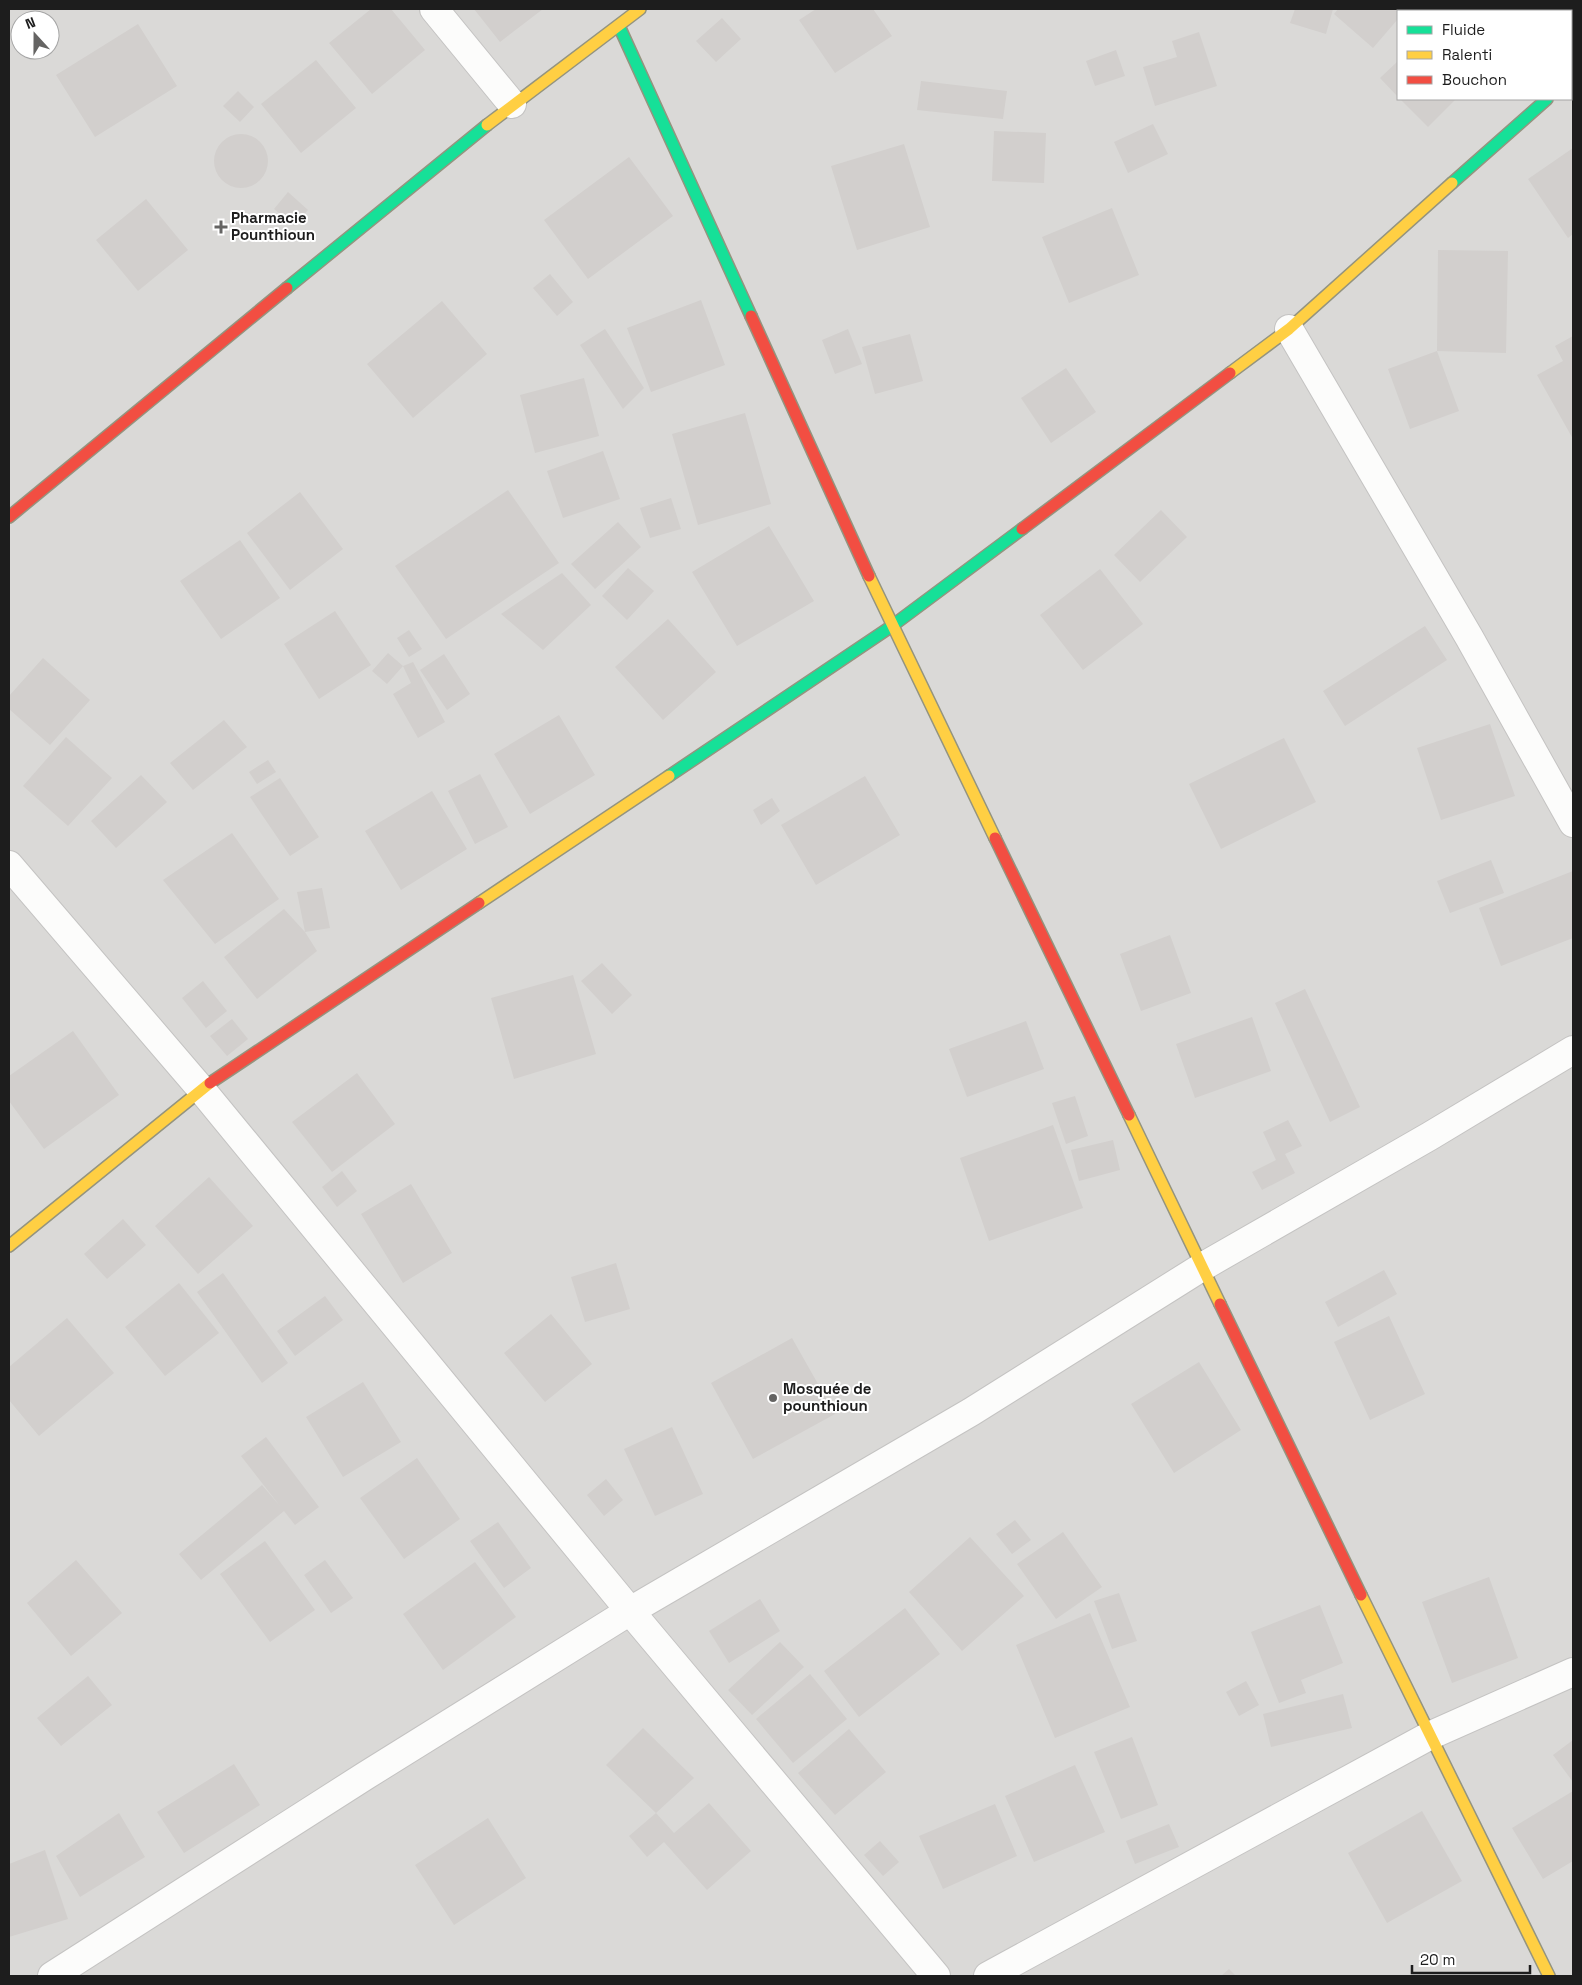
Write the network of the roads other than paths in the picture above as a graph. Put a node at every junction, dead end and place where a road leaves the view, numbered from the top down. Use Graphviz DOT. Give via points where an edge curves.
graph roads {
  1 [pos="434,9"];
  2 [pos="640,9"];
  3 [pos="619,26"];
  4 [pos="1546,100"];
  5 [pos="512,104"];
  6 [pos="1289,329"];
  7 [pos="9,517"];
  8 [pos="892,626"];
  9 [pos="1573,823"];
  10 [pos="9,866"];
  11 [pos="1573,1050"];
  12 [pos="201,1089"];
  13 [pos="9,1246"];
  14 [pos="1202,1267"];
  15 [pos="630,1611"];
  16 [pos="1573,1672"];
  17 [pos="1428,1736"];
  18 [pos="52,1976"];
  19 [pos="936,1976"];
  20 [pos="988,1976"];
  21 [pos="1549,1976"];
  1 -- 5 [label="street"];
  2 -- 3 [label="main road"];
  3 -- 5 [label="main road"];
  3 -- 8 [label="main road"];
  4 -- 6 [label="main road"];
  5 -- 7 [label="main road"];
  6 -- 8 [label="main road"];
  6 -- 9 [label="street"];
  8 -- 12 [label="main road"];
  8 -- 14 [label="main road"];
  10 -- 12 [label="street"];
  11 -- 14 [label="street"];
  12 -- 13 [label="main road"];
  12 -- 15 [label="street"];
  14 -- 15 [label="street" via="971,1412"];
  14 -- 17 [label="main road"];
  15 -- 18 [label="street"];
  15 -- 19 [label="street"];
  16 -- 17 [label="street"];
  17 -- 20 [label="street"];
  17 -- 21 [label="main road"];
}
